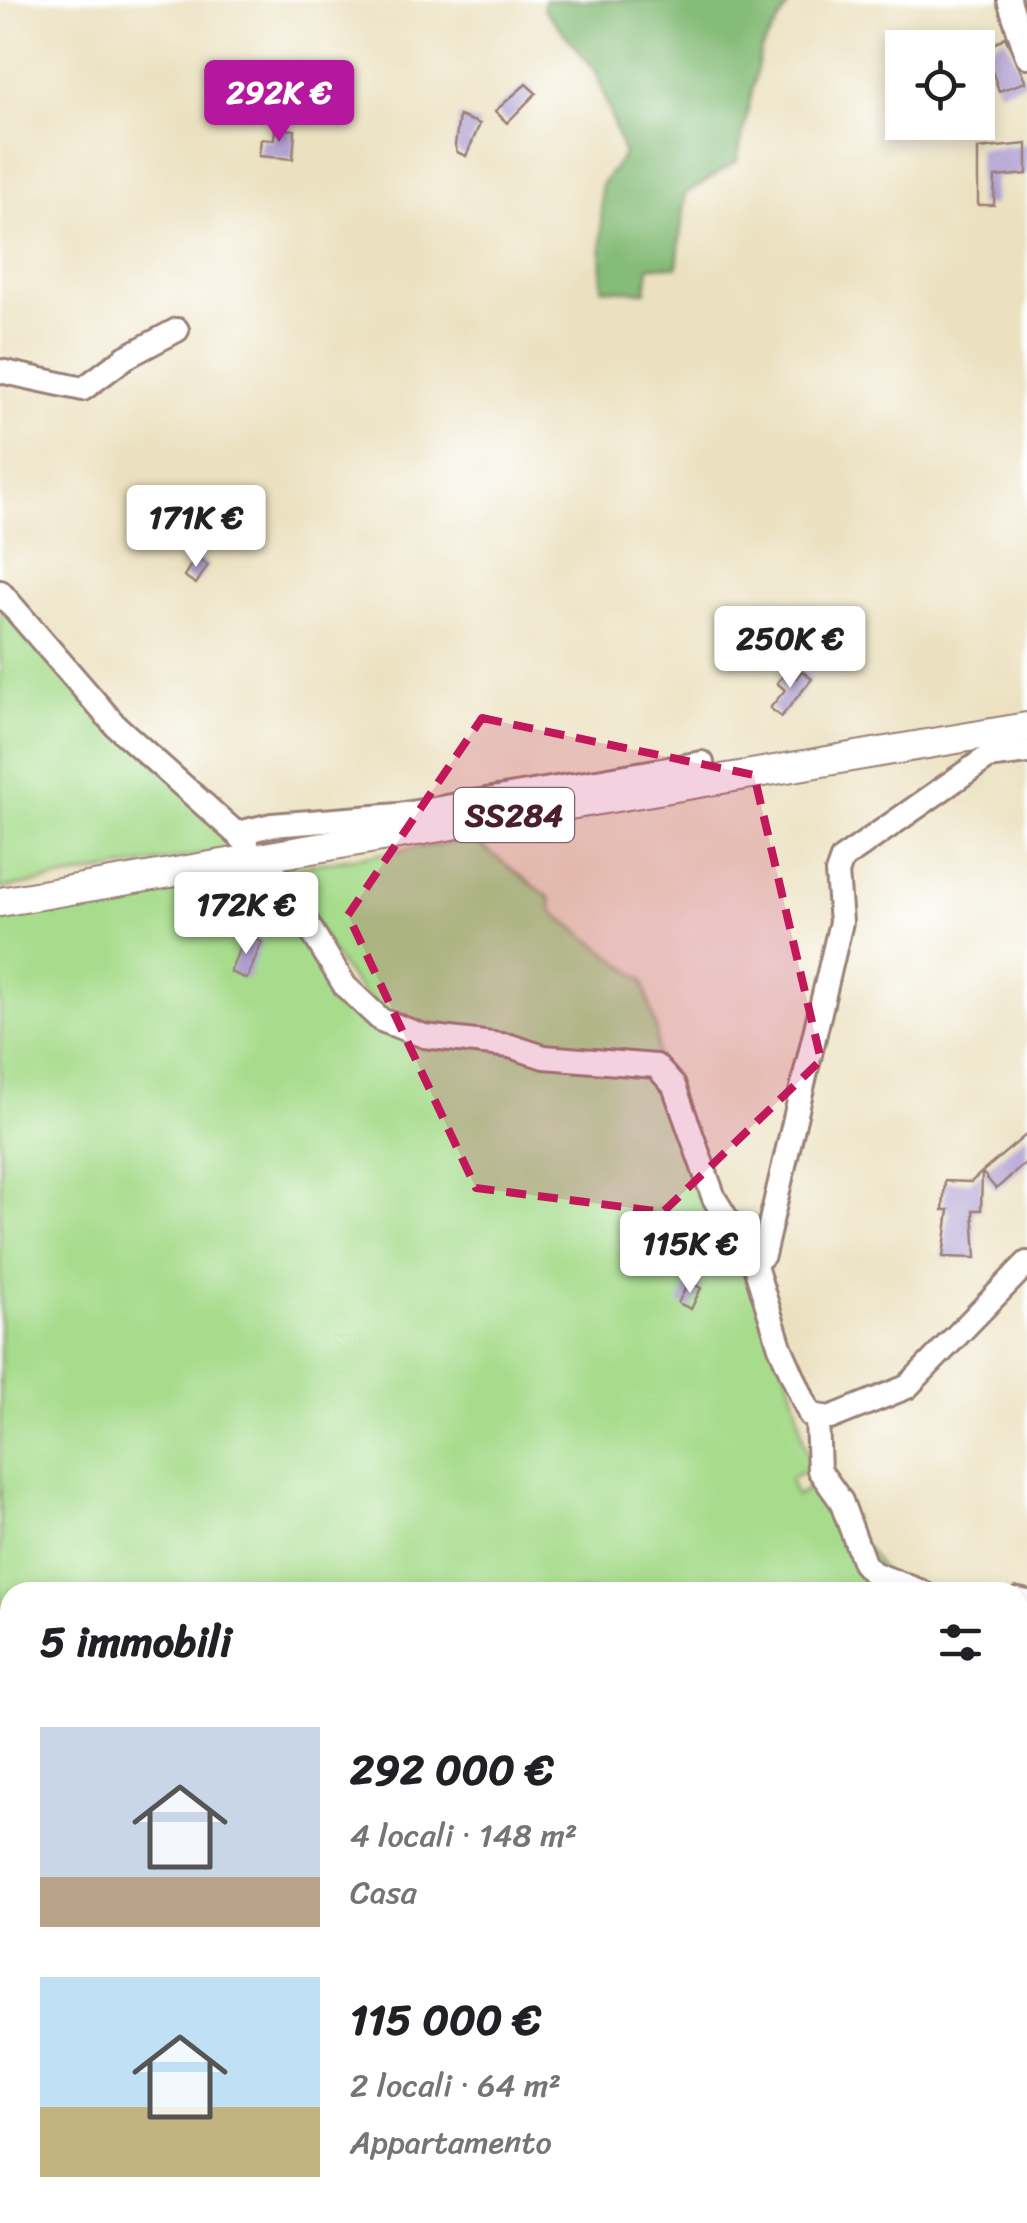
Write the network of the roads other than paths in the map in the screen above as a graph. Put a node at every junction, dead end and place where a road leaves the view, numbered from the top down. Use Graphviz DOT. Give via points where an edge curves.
graph roads {
  1 [pos="1009,0"];
  2 [pos="1027,56"];
  3 [pos="177,330"];
  4 [pos="0,371"];
  5 [pos="0,592"];
  6 [pos="1027,727"];
  7 [pos="1027,752"];
  8 [pos="702,764"];
  9 [pos="269,867"];
  10 [pos="0,902"];
  11 [pos="754,1263"];
  12 [pos="1027,1263"];
  13 [pos="817,1419"];
  14 [pos="896,1582"];
  1 -- 2 [label="street"];
  3 -- 4 [label="street" via="83,389"];
  5 -- 8 [label="street" via="115,726 244,839 272,825 399,815"];
  6 -- 10 [label="main road, SS284"];
  7 -- 11 [label="street" via="988,757 842,859 841,922 762,1255"];
  9 -- 11 [label="street" via="346,986 381,1020 424,1036 562,1060 656,1066 687,1114 714,1198"];
  11 -- 13 [label="street" via="780,1347"];
  12 -- 13 [label="street" via="906,1386"];
  13 -- 14 [label="street" via="819,1470 841,1501 864,1563"];
}
